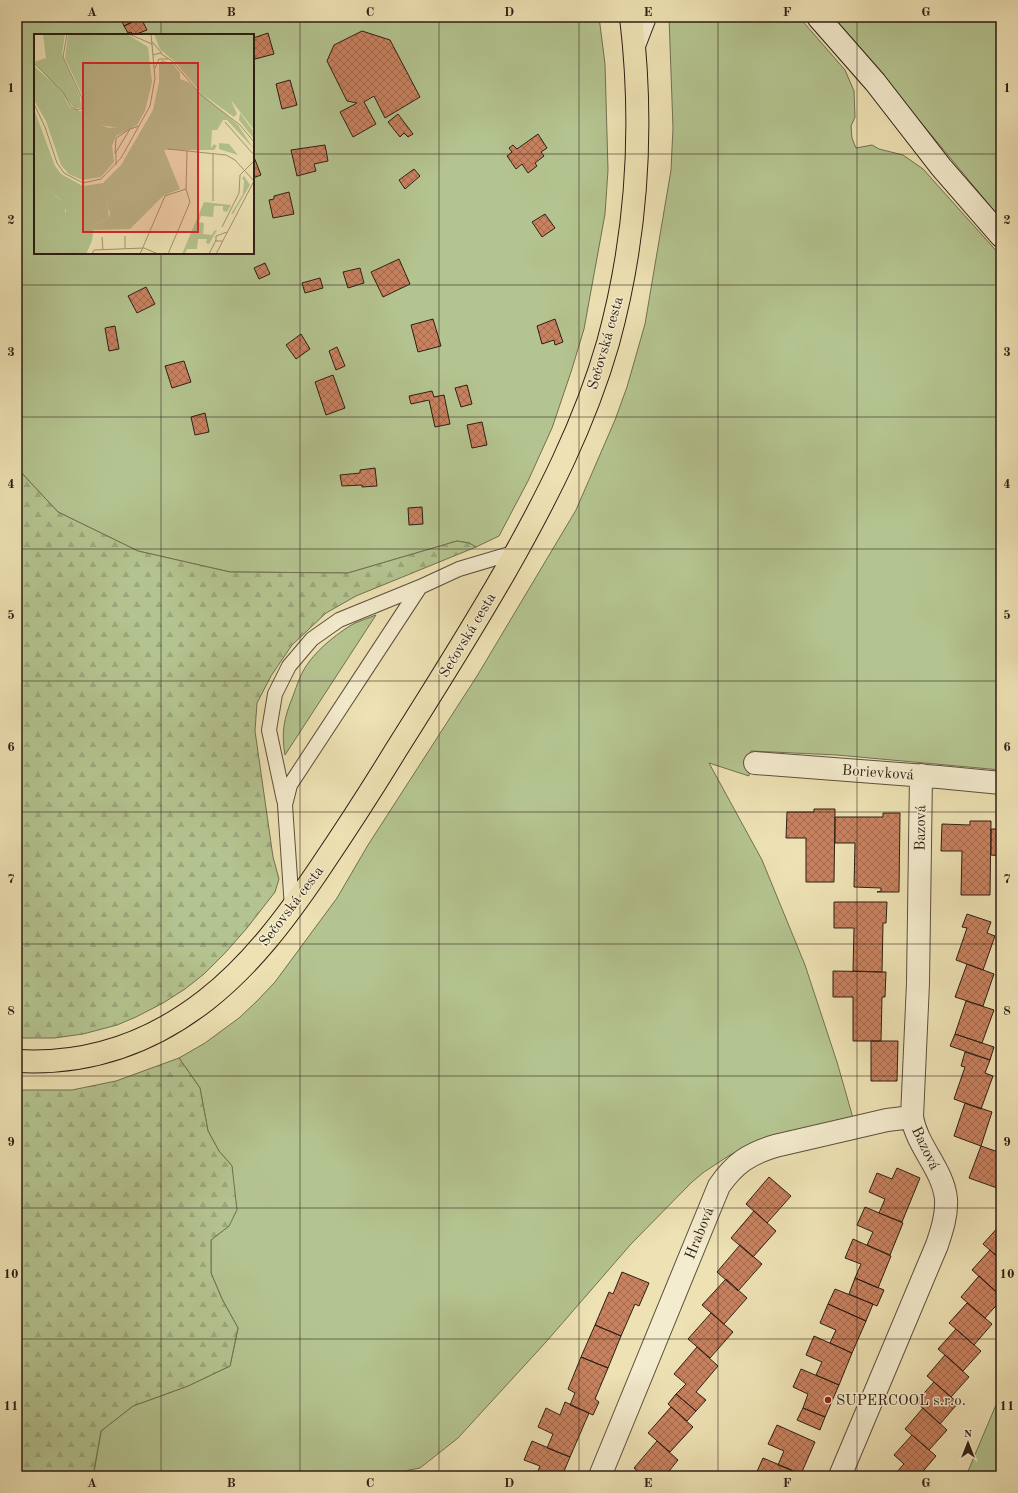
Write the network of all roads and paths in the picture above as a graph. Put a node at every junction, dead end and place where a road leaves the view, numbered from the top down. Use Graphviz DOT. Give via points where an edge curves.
graph roads {
  1 [pos="631,17"];
  2 [pos="645,17"];
  3 [pos="818,17"];
  4 [pos="634,43"];
  5 [pos="1001,236"];
  6 [pos="516,552"];
  7 [pos="420,587"];
  8 [pos="755,763"];
  9 [pos="921,776"];
  10 [pos="1001,783"];
  11 [pos="285,805"];
  12 [pos="292,908"];
  13 [pos="17,1061"];
  14 [pos="912,1117"];
  15 [pos="600,1476"];
  16 [pos="840,1476"];
  1 -- 4 [label="main road, Sečovská cesta"];
  2 -- 4 [label="street"];
  3 -- 5 [label="street" via="876,82 941,167"];
  4 -- 6 [label="main road, Sečovská cesta" via="638,138 633,207 628,248 612,326 597,378 576,431 547,495"];
  6 -- 7 [label="lane" via="459,569"];
  6 -- 12 [label="main road, Sečovská cesta" via="344,833"];
  7 -- 11 [label="lane" via="290,784"];
  7 -- 11 [label="lane" via="339,620 312,639 289,666 275,694 269,730"];
  8 -- 9 [label="street, Borievková"];
  9 -- 10 [label="street, Borievková"];
  9 -- 14 [label="street, Bazová" via="918,983"];
  11 -- 12 [label="lane"];
  12 -- 13 [label="main road, Sečovská cesta" via="234,976 209,998 165,1029 120,1048 96,1054 47,1061"];
  14 -- 15 [label="street, Hrabová" via="888,1120 758,1151 728,1172 719,1186"];
  14 -- 16 [label="street, Bazová" via="918,1139 940,1176 943,1186 946,1199 943,1225"];
}
